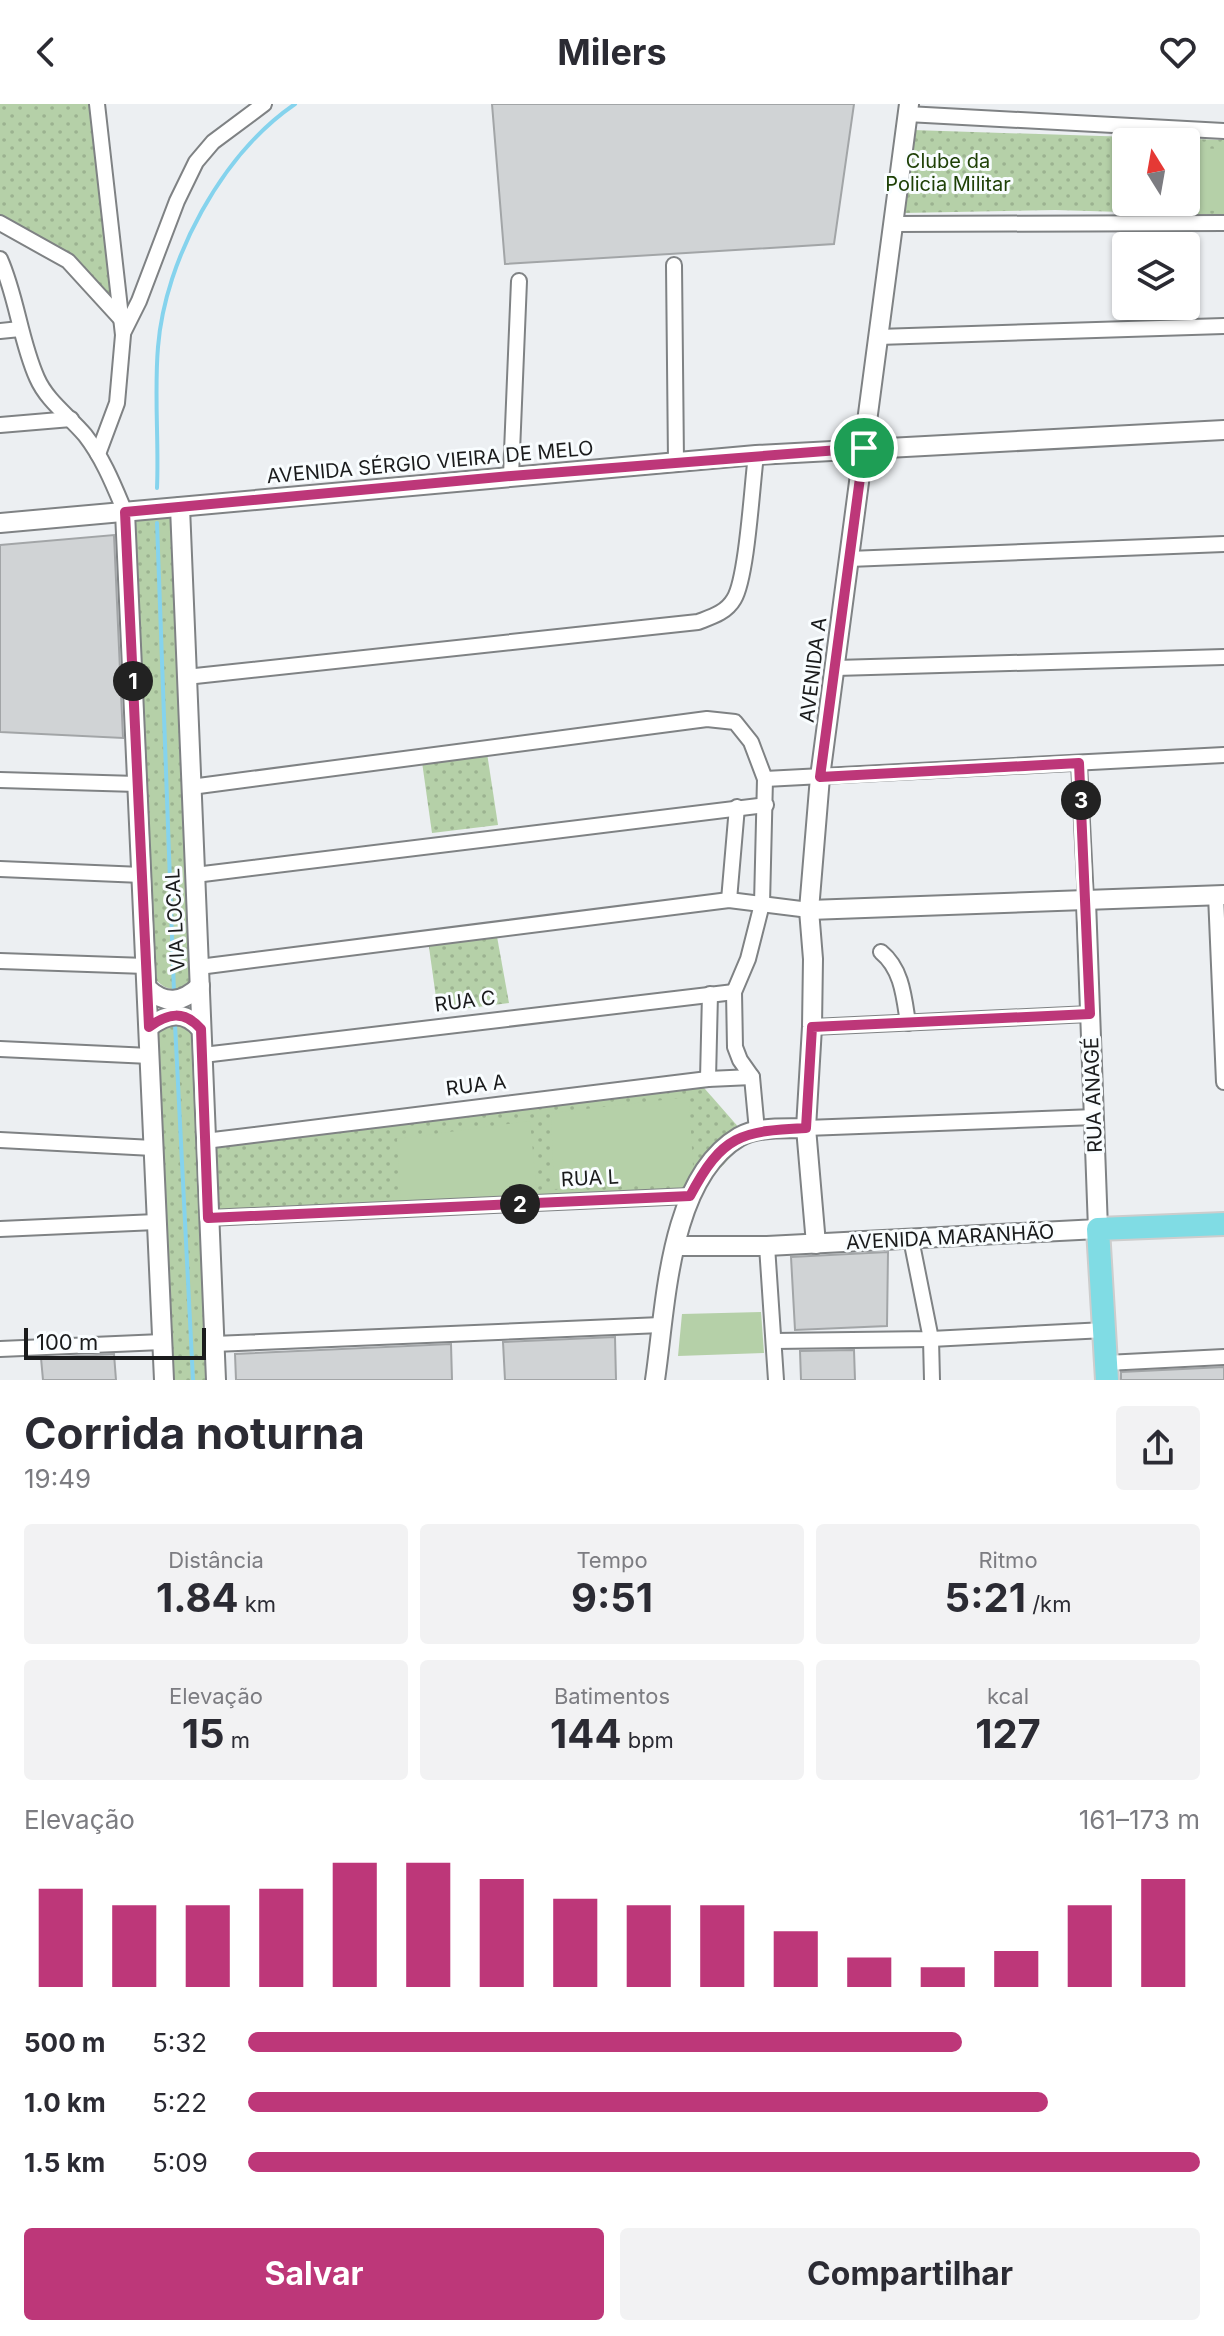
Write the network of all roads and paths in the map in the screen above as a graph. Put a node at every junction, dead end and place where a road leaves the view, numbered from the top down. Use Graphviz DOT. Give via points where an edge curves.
graph roads {
  1 [pos="97,104"];
  2 [pos="264,104"];
  3 [pos="908,109"];
  4 [pos="1224,131"];
  5 [pos="0,223"];
  6 [pos="1224,223"];
  7 [pos="893,224"];
  8 [pos="0,259"];
  9 [pos="674,265"];
  10 [pos="519,281"];
  11 [pos="121,319"];
  12 [pos="1224,326"];
  13 [pos="20,329"];
  14 [pos="0,331"];
  15 [pos="123,335"];
  16 [pos="878,337"];
  17 [pos="71,419"];
  18 [pos="0,425"];
  19 [pos="1224,430"];
  20 [pos="864,448"];
  21 [pos="98,454"];
  22 [pos="756,455"];
  23 [pos="676,462"];
  24 [pos="511,476"];
  25 [pos="180,507"];
  26 [pos="125,512"];
  27 [pos="0,523"];
  28 [pos="1224,544"];
  29 [pos="849,559"];
  30 [pos="1224,657"];
  31 [pos="836,668"];
  32 [pos="186,677"];
  33 [pos="1224,754"];
  34 [pos="1079,763"];
  35 [pos="820,777"];
  36 [pos="765,779"];
  37 [pos="0,780"];
  38 [pos="137,784"];
  39 [pos="191,787"];
  40 [pos="766,805"];
  41 [pos="737,807"];
  42 [pos="0,869"];
  43 [pos="142,875"];
  44 [pos="195,875"];
  45 [pos="1220,895"];
  46 [pos="729,900"];
  47 [pos="1086,901"];
  48 [pos="762,904"];
  49 [pos="809,910"];
  50 [pos="881,952"];
  51 [pos="0,961"];
  52 [pos="146,966"];
  53 [pos="199,967"];
  54 [pos="200,986"];
  55 [pos="147,988"];
  56 [pos="734,992"];
  57 [pos="710,994"];
  58 [pos="1090,1014"];
  59 [pos="908,1023"];
  60 [pos="149,1027"];
  61 [pos="812,1027"];
  62 [pos="201,1029"];
  63 [pos="0,1049"];
  64 [pos="203,1055"];
  65 [pos="150,1056"];
  66 [pos="752,1077"];
  67 [pos="708,1079"];
  68 [pos="1224,1082"];
  69 [pos="1095,1117"];
  70 [pos="806,1128"];
  71 [pos="749,1134"];
  72 [pos="0,1140"];
  73 [pos="205,1141"];
  74 [pos="153,1148"];
  75 [pos="690,1196"];
  76 [pos="208,1218"];
  77 [pos="156,1222"];
  78 [pos="1224,1224"];
  79 [pos="0,1229"];
  80 [pos="1098,1229"];
  81 [pos="911,1239"];
  82 [pos="816,1244"];
  83 [pos="677,1246"];
  84 [pos="767,1246"];
  85 [pos="661,1325"];
  86 [pos="1105,1330"];
  87 [pos="931,1339"];
  88 [pos="774,1341"];
  89 [pos="162,1342"];
  90 [pos="214,1344"];
  91 [pos="0,1349"];
  92 [pos="1224,1357"];
  93 [pos="1107,1371"];
  94 [pos="164,1380"];
  95 [pos="216,1380"];
  96 [pos="655,1380"];
  97 [pos="776,1380"];
  98 [pos="932,1380"];
  1 -- 11 [label="street"];
  2 -- 15 [label="street" via="213,142 196,162"];
  3 -- 4 [label="street"];
  3 -- 7 [label="street, AVENIDA A"];
  5 -- 11 [label="street" via="68,261"];
  6 -- 7 [label="street"];
  7 -- 16 [label="street, AVENIDA A"];
  8 -- 13 [label="street"];
  9 -- 23 [label="street"];
  10 -- 24 [label="street"];
  11 -- 15 [label="street"];
  12 -- 16 [label="street"];
  13 -- 14 [label="street"];
  13 -- 17 [label="street" via="38,380"];
  15 -- 21 [label="street" via="117,403"];
  16 -- 20 [label="street, AVENIDA A"];
  17 -- 18 [label="street"];
  17 -- 21 [label="street"];
  19 -- 20 [label="street"];
  20 -- 22 [label="street, AVENIDA SÉRGIO VIEIRA DE MELO"];
  20 -- 29 [label="street, AVENIDA A"];
  21 -- 26 [label="street"];
  22 -- 23 [label="street, AVENIDA SÉRGIO VIEIRA DE MELO"];
  22 -- 32 [label="street" via="741,576 735,599 720,614 698,622"];
  23 -- 24 [label="street, AVENIDA SÉRGIO VIEIRA DE MELO"];
  24 -- 25 [label="street, AVENIDA SÉRGIO VIEIRA DE MELO"];
  25 -- 26 [label="street, AVENIDA SÉRGIO VIEIRA DE MELO"];
  25 -- 32 [label="street, VIA LOCAL"];
  26 -- 27 [label="street, AVENIDA SÉRGIO VIEIRA DE MELO"];
  26 -- 38 [label="street, VIA LOCAL"];
  28 -- 29 [label="street"];
  29 -- 31 [label="street, AVENIDA A"];
  30 -- 31 [label="street"];
  31 -- 35 [label="street, AVENIDA A"];
  32 -- 39 [label="street, VIA LOCAL"];
  33 -- 34 [label="street"];
  34 -- 35 [label="street"];
  34 -- 47 [label="street, RUA ANAGÉ"];
  35 -- 36 [label="street"];
  35 -- 49 [label="street, AVENIDA A"];
  36 -- 39 [label="street" via="751,742 735,722 707,719"];
  36 -- 40 [label="street"];
  37 -- 38 [label="street"];
  38 -- 43 [label="street, VIA LOCAL"];
  39 -- 44 [label="street, VIA LOCAL"];
  40 -- 41 [label="street"];
  40 -- 48 [label="street"];
  41 -- 44 [label="street"];
  41 -- 46 [label="street"];
  42 -- 43 [label="street"];
  43 -- 52 [label="street, VIA LOCAL"];
  44 -- 53 [label="street, VIA LOCAL"];
  45 -- 47 [label="street"];
  45 -- 68 [label="street"];
  46 -- 48 [label="street"];
  46 -- 53 [label="street"];
  47 -- 49 [label="street"];
  47 -- 58 [label="street, RUA ANAGÉ"];
  48 -- 49 [label="street"];
  48 -- 56 [label="street"];
  49 -- 61 [label="street, AVENIDA A"];
  50 -- 59 [label="street" via="895,967"];
  51 -- 52 [label="street"];
  52 -- 55 [label="street, VIA LOCAL"];
  53 -- 54 [label="street, VIA LOCAL"];
  54 -- 55 [label="street" via="187,997 170,1001"];
  54 -- 62 [label="street, VIA LOCAL"];
  55 -- 60 [label="street, VIA LOCAL"];
  56 -- 57 [label="street, RUA C"];
  56 -- 66 [label="street" via="735,1047"];
  57 -- 64 [label="street, RUA C"];
  57 -- 67 [label="street"];
  58 -- 59 [label="street"];
  58 -- 69 [label="street, RUA ANAGÉ"];
  59 -- 61 [label="street"];
  60 -- 62 [label="street" via="179,1014"];
  60 -- 65 [label="street, VIA LOCAL"];
  61 -- 70 [label="street, AVENIDA A"];
  62 -- 64 [label="street, VIA LOCAL"];
  63 -- 65 [label="street"];
  64 -- 73 [label="street, VIA LOCAL"];
  65 -- 74 [label="street, VIA LOCAL"];
  66 -- 67 [label="street, RUA A"];
  66 -- 71 [label="street"];
  67 -- 73 [label="street, RUA A"];
  69 -- 70 [label="street"];
  69 -- 80 [label="street, RUA ANAGÉ"];
  70 -- 71 [label="street"];
  70 -- 82 [label="street, AVENIDA A"];
  71 -- 75 [label="street" via="713,1159"];
  72 -- 74 [label="street"];
  73 -- 76 [label="street, VIA LOCAL"];
  74 -- 77 [label="street, VIA LOCAL"];
  75 -- 76 [label="street, RUA L"];
  75 -- 83 [label="street"];
  76 -- 90 [label="street, VIA LOCAL"];
  77 -- 79 [label="street"];
  77 -- 89 [label="street, VIA LOCAL"];
  78 -- 80 [label="main road, AVENIDA MARANHÃO"];
  80 -- 81 [label="street, AVENIDA MARANHÃO"];
  80 -- 86 [label="main road, RUA ANAGÉ"];
  81 -- 82 [label="street, AVENIDA MARANHÃO"];
  81 -- 87 [label="street"];
  82 -- 84 [label="street, AVENIDA MARANHÃO"];
  83 -- 84 [label="street, AVENIDA MARANHÃO"];
  83 -- 85 [label="street"];
  84 -- 88 [label="street"];
  85 -- 90 [label="street"];
  85 -- 96 [label="street"];
  86 -- 87 [label="street"];
  86 -- 93 [label="main road, RUA ANAGÉ"];
  87 -- 88 [label="street"];
  87 -- 98 [label="street"];
  88 -- 97 [label="street"];
  89 -- 91 [label="street"];
  89 -- 94 [label="street, VIA LOCAL"];
  90 -- 95 [label="street, VIA LOCAL"];
  92 -- 93 [label="street"];
}
